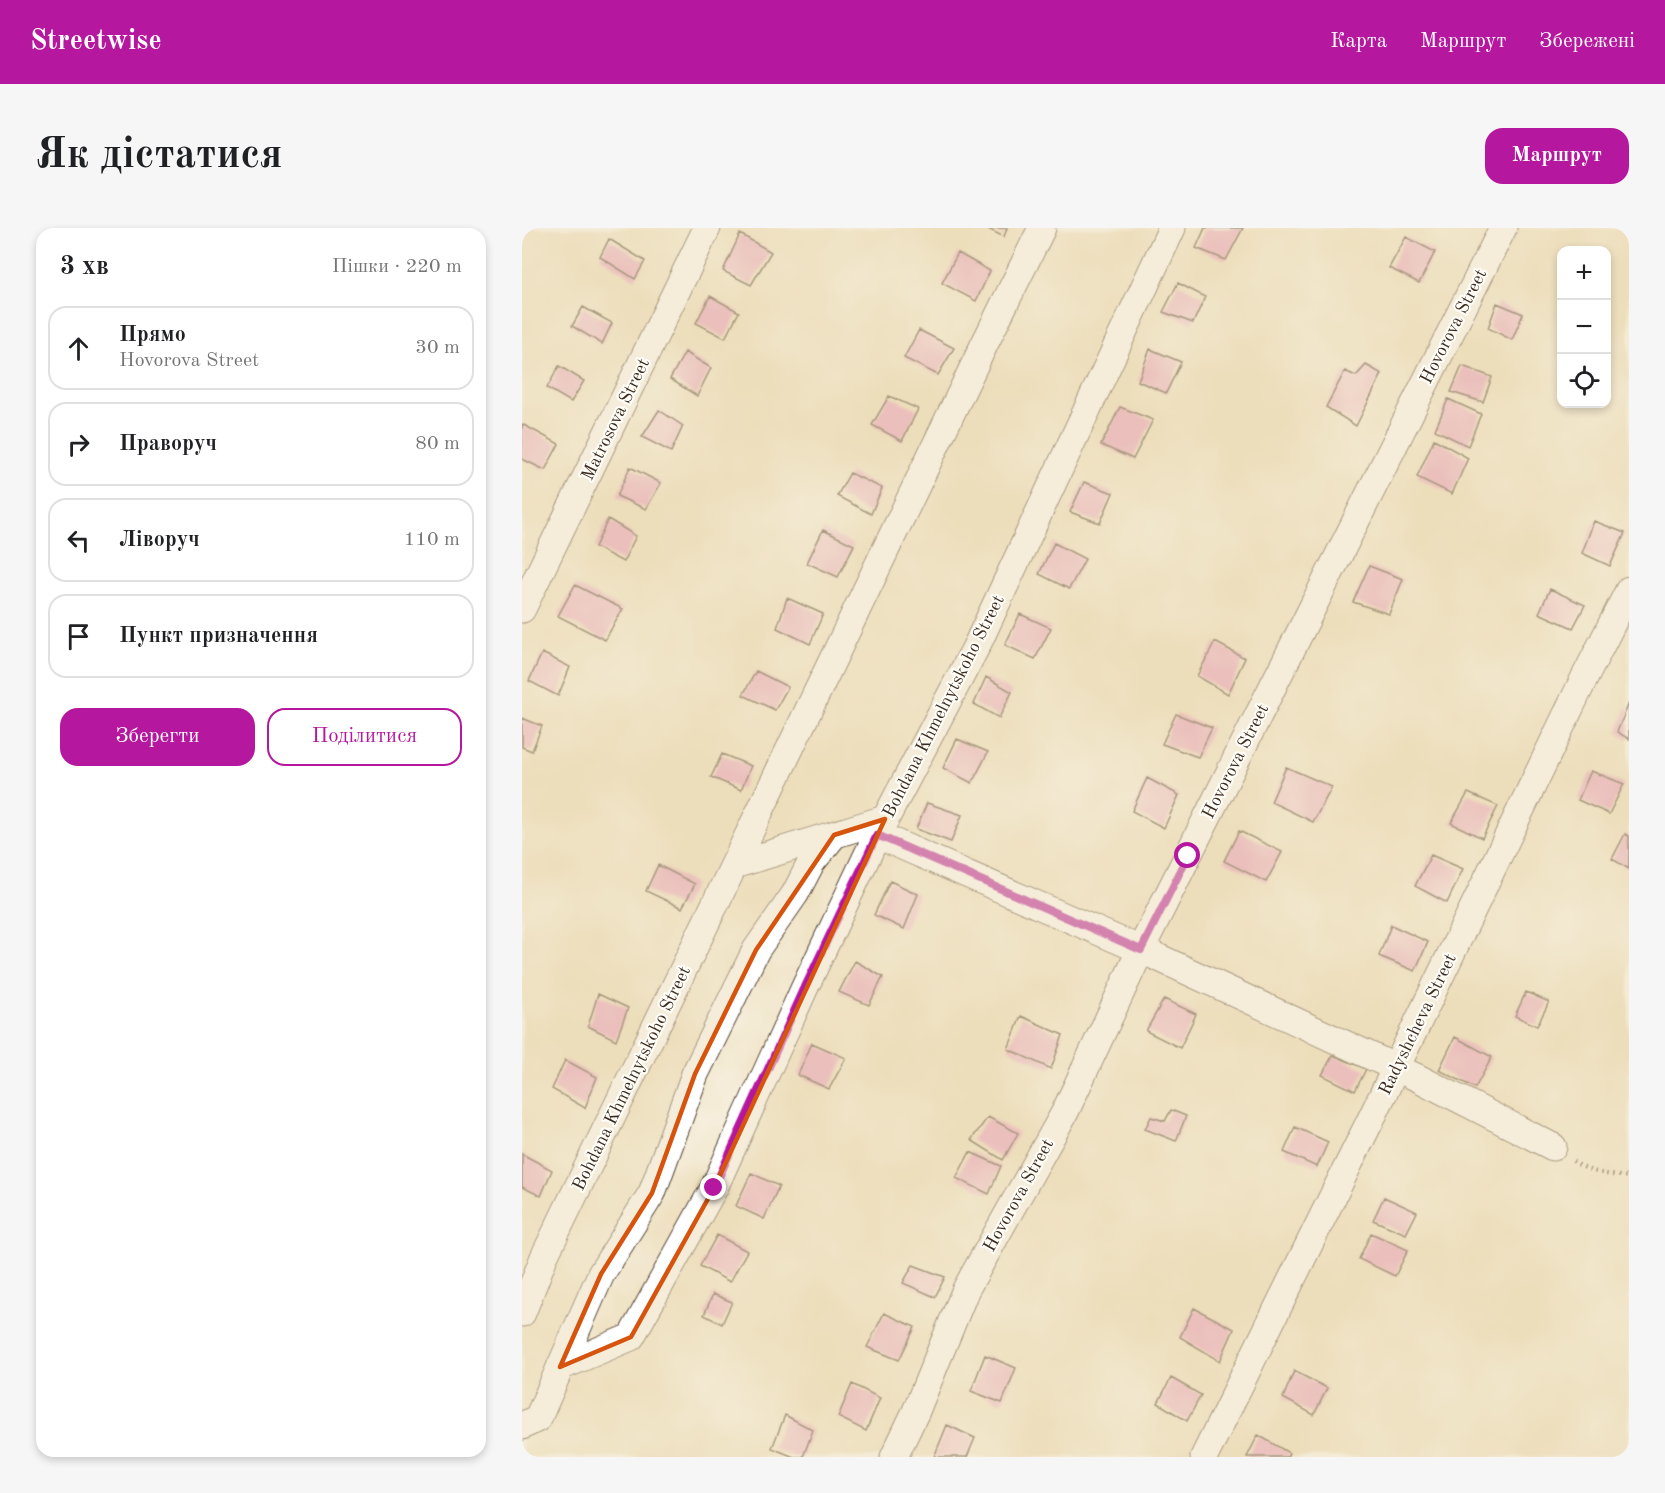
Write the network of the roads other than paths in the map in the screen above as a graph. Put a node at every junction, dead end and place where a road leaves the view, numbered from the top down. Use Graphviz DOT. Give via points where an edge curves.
graph roads {
  1 [pos="707,228"];
  2 [pos="1042,228"];
  3 [pos="1172,228"];
  4 [pos="1503,228"];
  5 [pos="1629,590"];
  6 [pos="522,609"];
  7 [pos="881,827"];
  8 [pos="834,835"];
  9 [pos="734,865"];
  10 [pos="1141,950"];
  11 [pos="1396,1067"];
  12 [pos="1553,1147"];
  13 [pos="522,1313"];
  14 [pos="560,1367"];
  15 [pos="522,1426"];
  16 [pos="894,1457"];
  17 [pos="1204,1457"];
  1 -- 6 [label="street, Matrosova Street"];
  2 -- 9 [label="street, Bohdana Khmelnytskoho Street"];
  3 -- 7 [label="street, Bohdana Khmelnytskoho Street" via="977,645"];
  4 -- 10 [label="street, Hovorova Street"];
  5 -- 11 [label="street, Radyshcheva Street"];
  7 -- 8 [label="street"];
  7 -- 10 [label="street"];
  7 -- 14 [label="street, Bohdana Khmelnytskoho Street" via="714,1188 631,1337"];
  8 -- 9 [label="street"];
  8 -- 14 [label="street" via="811,863 795,894 756,950 695,1074 652,1193 601,1274"];
  9 -- 13 [label="street, Bohdana Khmelnytskoho Street" via="544,1257"];
  10 -- 11 [label="street"];
  10 -- 16 [label="street, Hovorova Street" via="1065,1112 966,1289"];
  11 -- 12 [label="street"];
  11 -- 17 [label="street, Radyshcheva Street"];
  14 -- 15 [label="street" via="538,1418"];
}
